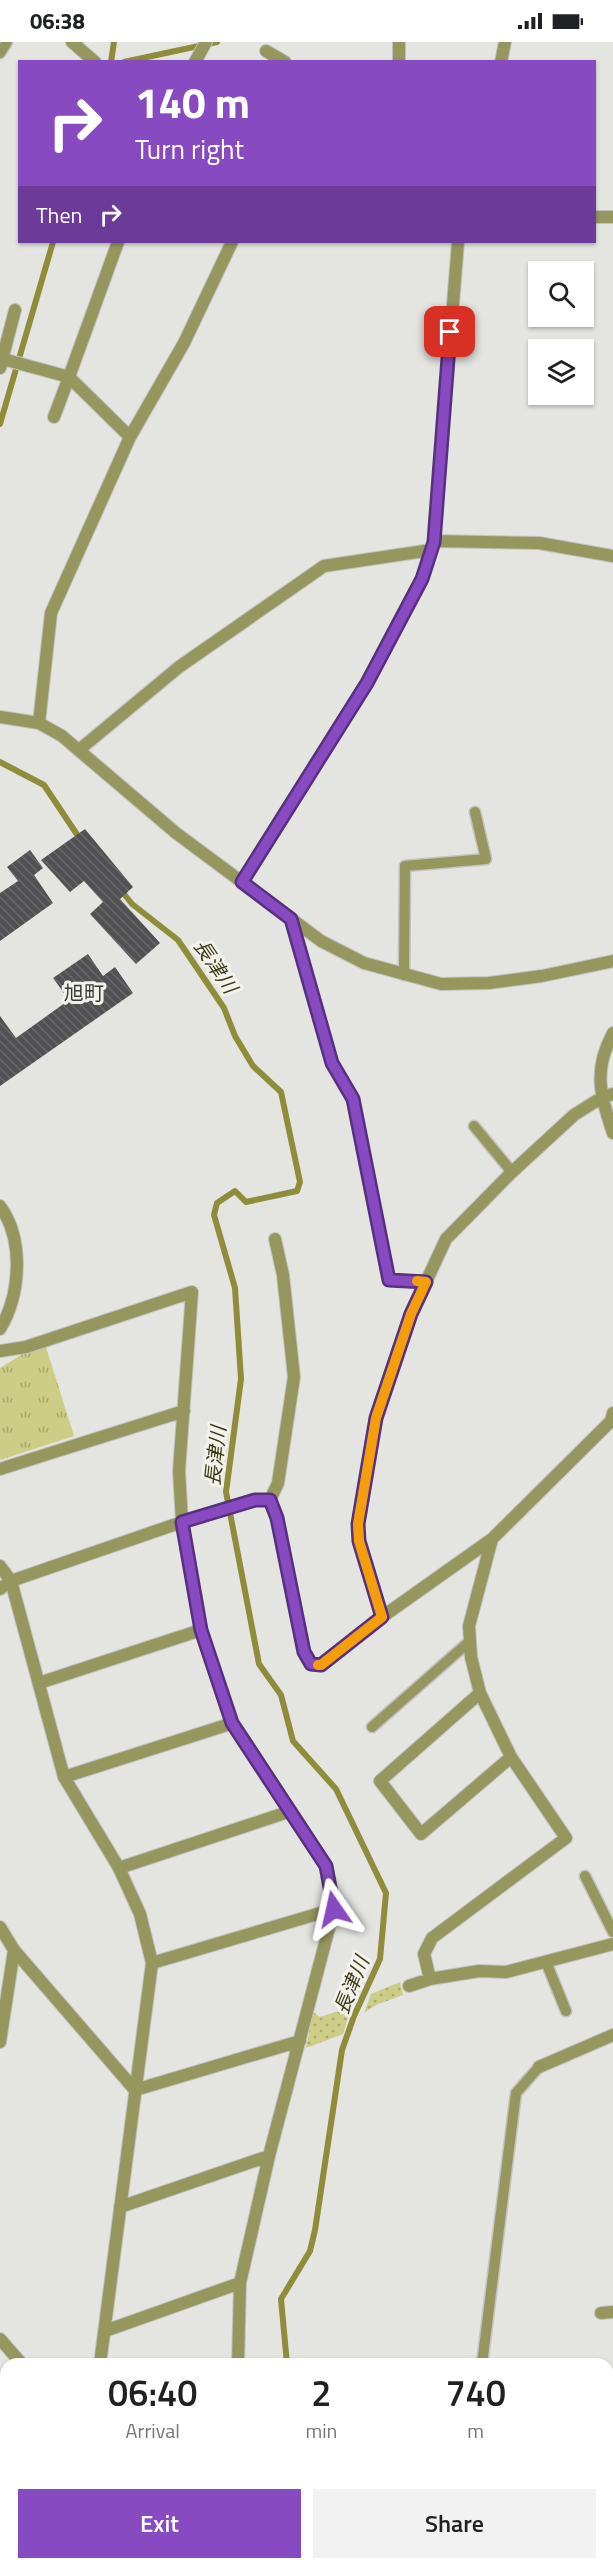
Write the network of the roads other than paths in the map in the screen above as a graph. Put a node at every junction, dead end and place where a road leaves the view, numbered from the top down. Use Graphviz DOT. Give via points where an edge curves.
graph roads {
  1 [pos="7,42"];
  2 [pos="72,42"];
  3 [pos="206,42"];
  4 [pos="399,42"];
  5 [pos="506,42"];
  6 [pos="266,51"];
  7 [pos="0,52"];
  8 [pos="93,60"];
  9 [pos="196,60"];
  10 [pos="282,60"];
  11 [pos="399,60"];
  12 [pos="502,60"];
  13 [pos="596,217"];
  14 [pos="613,217"];
  15 [pos="118,243"];
  16 [pos="232,243"];
  17 [pos="458,243"];
  18 [pos="15,310"];
  19 [pos="1,364"];
  20 [pos="69,377"];
  21 [pos="54,417"];
  22 [pos="130,436"];
  23 [pos="433,546"];
  24 [pos="613,556"];
  25 [pos="0,717"];
  26 [pos="39,723"];
  27 [pos="80,750"];
  28 [pos="475,813"];
  29 [pos="242,882"];
  30 [pos="291,919"];
  31 [pos="613,961"];
  32 [pos="404,975"];
  33 [pos="613,1033"];
  34 [pos="607,1096"];
  35 [pos="474,1126"];
  36 [pos="613,1133"];
  37 [pos="512,1172"];
  38 [pos="0,1206"];
  39 [pos="275,1239"];
  40 [pos="426,1282"];
  41 [pos="0,1329"];
  42 [pos="0,1351"];
  43 [pos="184,1411"];
  44 [pos="613,1413"];
  45 [pos="0,1469"];
  46 [pos="270,1500"];
  47 [pos="182,1522"];
  48 [pos="492,1539"];
  49 [pos="0,1566"];
  50 [pos="11,1581"];
  51 [pos="0,1589"];
  52 [pos="382,1617"];
  53 [pos="201,1630"];
  54 [pos="470,1641"];
  55 [pos="39,1683"];
  56 [pos="480,1693"];
  57 [pos="232,1723"];
  58 [pos="372,1726"];
  59 [pos="511,1757"];
  60 [pos="64,1777"];
  61 [pos="291,1811"];
  62 [pos="119,1868"];
  63 [pos="585,1876"];
  64 [pos="334,1909"];
  65 [pos="0,1927"];
  66 [pos="613,1932"];
  67 [pos="613,1944"];
  68 [pos="14,1950"];
  69 [pos="546,1962"];
  70 [pos="152,1964"];
  71 [pos="430,1979"];
  72 [pos="409,1986"];
  73 [pos="566,2011"];
  74 [pos="613,2035"];
  75 [pos="300,2041"];
  76 [pos="0,2042"];
  77 [pos="539,2067"];
  78 [pos="135,2090"];
  79 [pos="269,2156"];
  80 [pos="120,2207"];
  81 [pos="240,2283"];
  82 [pos="105,2331"];
  83 [pos="0,2339"];
  84 [pos="17,2358"];
  85 [pos="101,2358"];
  86 [pos="238,2358"];
  87 [pos="483,2358"];
  1 -- 7 [label="lane"];
  2 -- 8 [label="street"];
  3 -- 9 [label="street"];
  4 -- 11 [label="street"];
  5 -- 12 [label="street"];
  6 -- 10 [label="street"];
  13 -- 14 [label="street"];
  15 -- 20 [label="street"];
  16 -- 22 [label="street" via="184,343"];
  17 -- 23 [label="street"];
  18 -- 19 [label="street"];
  19 -- 20 [label="street"];
  20 -- 21 [label="street"];
  20 -- 22 [label="street"];
  22 -- 26 [label="street" via="51,613"];
  23 -- 24 [label="street" via="539,543"];
  23 -- 27 [label="street" via="324,566 178,667"];
  23 -- 29 [label="street" via="422,579 367,683"];
  25 -- 26 [label="street"];
  26 -- 27 [label="street"];
  27 -- 29 [label="street" via="176,833"];
  28 -- 32 [label="lane" via="486,859 405,866"];
  29 -- 30 [label="street"];
  30 -- 32 [label="street" via="321,941 364,963"];
  30 -- 40 [label="street" via="332,1063 353,1099 389,1280"];
  31 -- 32 [label="street" via="489,983 441,984"];
  33 -- 34 [label="street" via="605,1047 599,1080"];
  34 -- 36 [label="street"];
  34 -- 37 [label="street" via="574,1114"];
  35 -- 37 [label="lane"];
  37 -- 40 [label="street" via="446,1239"];
  38 -- 41 [label="street" via="8,1217 19,1268 7,1317"];
  39 -- 46 [label="street" via="283,1275 294,1377 278,1483"];
  40 -- 52 [label="street" via="411,1314 376,1418 358,1524 359,1541"];
  42 -- 43 [label="street" via="26,1347 192,1292"];
  43 -- 45 [label="street"];
  43 -- 47 [label="street" via="179,1471"];
  44 -- 48 [label="street" via="611,1421"];
  46 -- 47 [label="street" via="255,1500"];
  46 -- 52 [label="street" via="304,1652 311,1664 321,1665"];
  47 -- 50 [label="street"];
  47 -- 53 [label="street"];
  48 -- 52 [label="street"];
  48 -- 54 [label="street" via="469,1626"];
  49 -- 50 [label="street"];
  50 -- 51 [label="street"];
  50 -- 55 [label="street"];
  53 -- 55 [label="street"];
  53 -- 57 [label="street"];
  54 -- 56 [label="street"];
  54 -- 58 [label="lane"];
  55 -- 60 [label="street"];
  56 -- 59 [label="street"];
  56 -- 59 [label="street" via="380,1781 422,1834"];
  57 -- 60 [label="street"];
  57 -- 61 [label="street"];
  59 -- 71 [label="street" via="566,1838 432,1938 424,1953"];
  60 -- 62 [label="street"];
  61 -- 62 [label="street"];
  61 -- 64 [label="street" via="326,1866"];
  62 -- 70 [label="street" via="140,1914"];
  63 -- 66 [label="lane"];
  64 -- 70 [label="street"];
  64 -- 75 [label="street"];
  65 -- 68 [label="street"];
  67 -- 69 [label="street"];
  68 -- 76 [label="street"];
  68 -- 78 [label="street"];
  69 -- 71 [label="street" via="506,1972 479,1971"];
  69 -- 73 [label="lane"];
  70 -- 78 [label="street"];
  71 -- 72 [label="street"];
  74 -- 77 [label="street"];
  75 -- 78 [label="street"];
  75 -- 79 [label="street"];
  77 -- 87 [label="lane" via="516,2094"];
  78 -- 80 [label="street"];
  79 -- 80 [label="street"];
  79 -- 81 [label="street"];
  80 -- 82 [label="street"];
  81 -- 82 [label="street"];
  81 -- 86 [label="street"];
  82 -- 85 [label="street"];
  83 -- 84 [label="street"];
}
